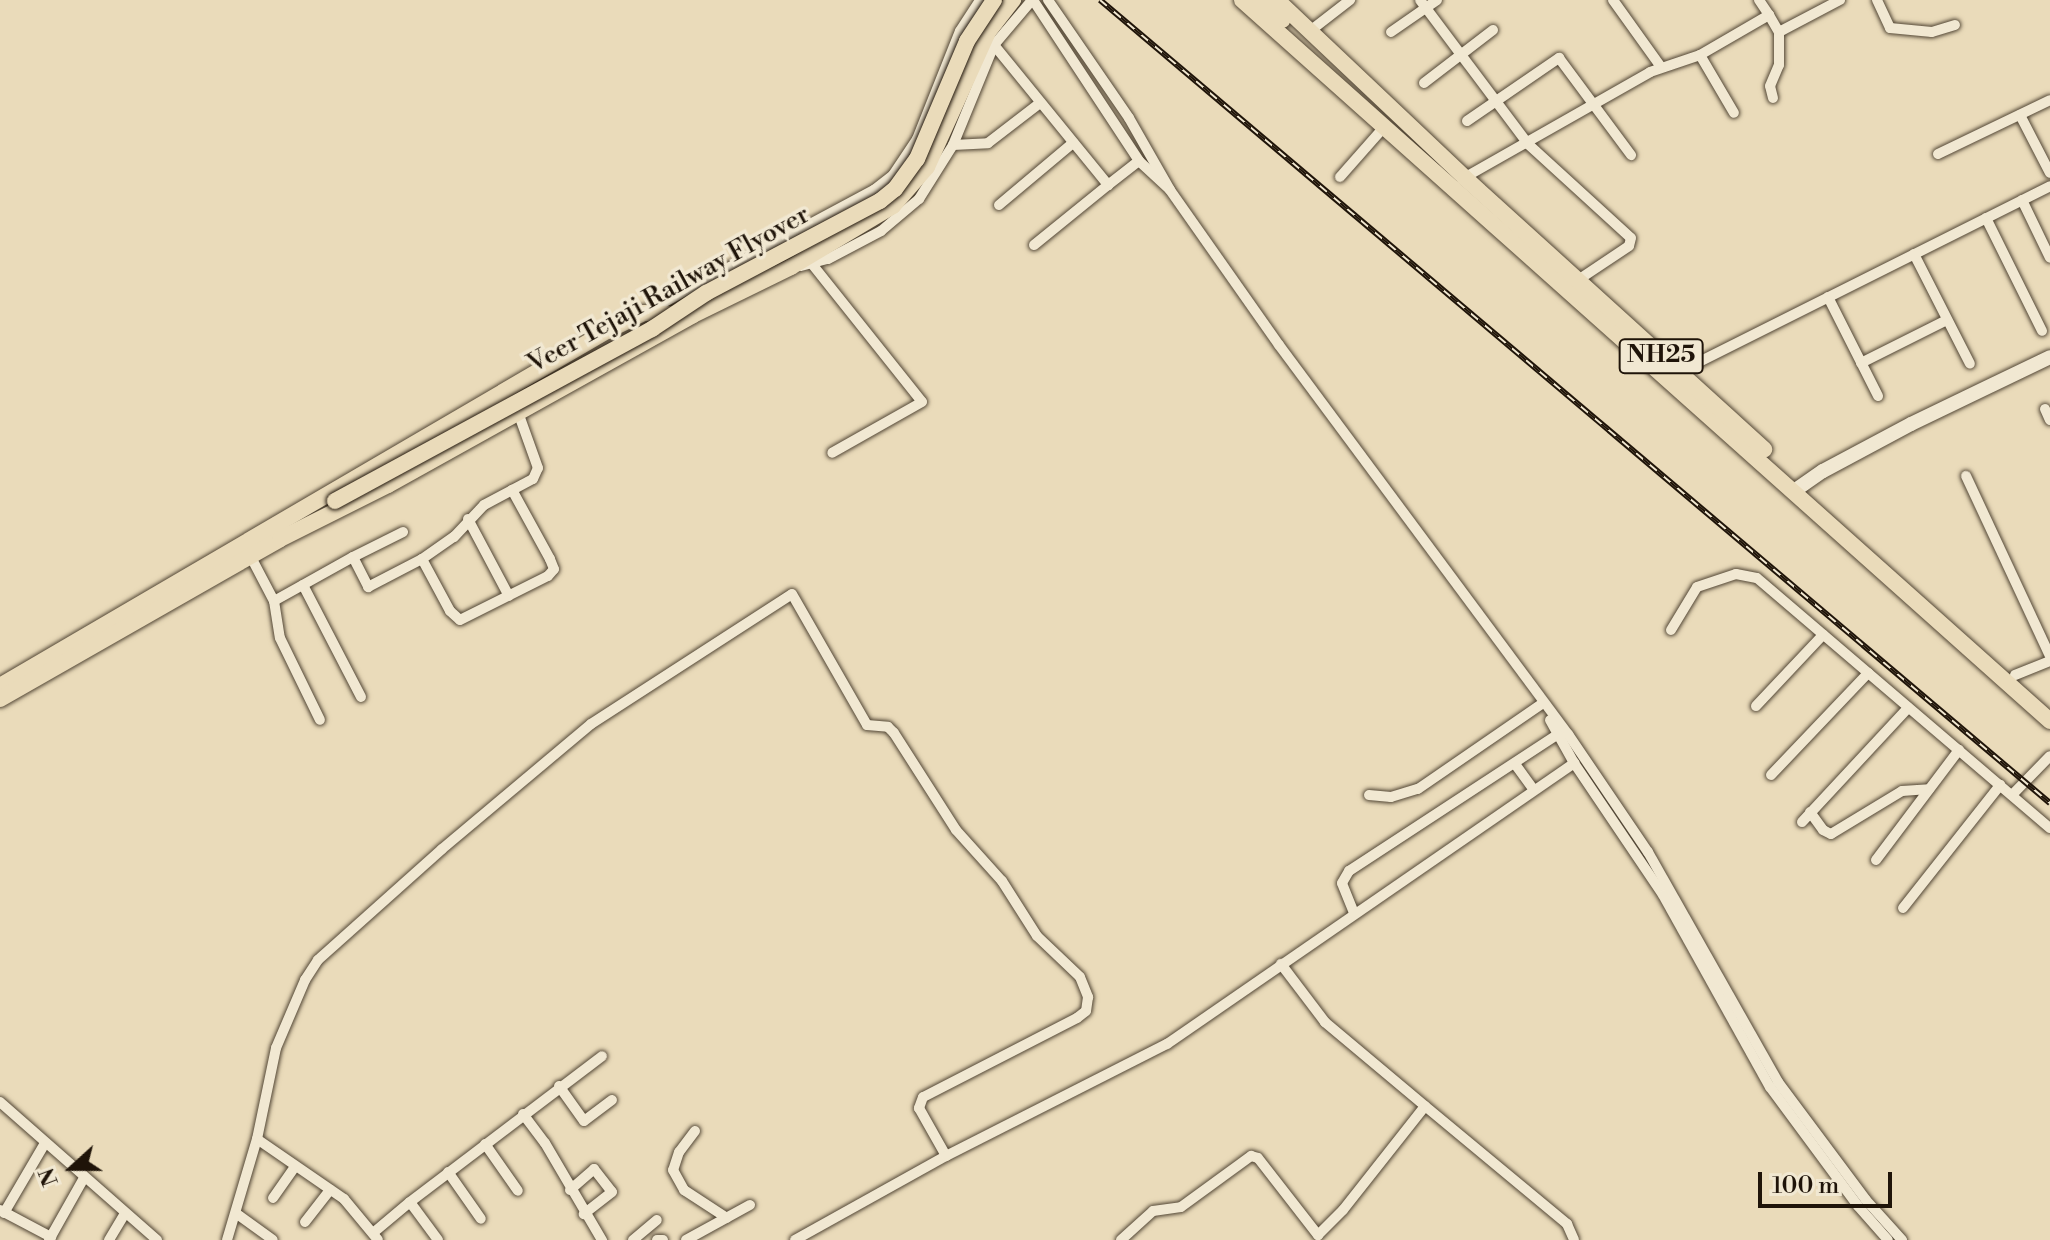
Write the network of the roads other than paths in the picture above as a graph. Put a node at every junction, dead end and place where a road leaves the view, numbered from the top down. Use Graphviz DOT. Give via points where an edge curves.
graph roads {
  1 [pos="980,0"];
  2 [pos="994,0"];
  3 [pos="1013,0"];
  4 [pos="1032,0"];
  5 [pos="1048,0"];
  6 [pos="1242,0"];
  7 [pos="1260,0"];
  8 [pos="1277,0"];
  9 [pos="1350,0"];
  10 [pos="1437,0"];
  11 [pos="1613,0"];
  12 [pos="1759,0"];
  13 [pos="1838,0"];
  14 [pos="1877,0"];
  15 [pos="1423,4"];
  16 [pos="1769,15"];
  17 [pos="1955,25"];
  18 [pos="1493,30"];
  19 [pos="1310,31"];
  20 [pos="1391,32"];
  21 [pos="1779,32"];
  22 [pos="994,45"];
  23 [pos="1461,54"];
  24 [pos="1700,55"];
  25 [pos="1661,67"];
  26 [pos="1424,83"];
  27 [pos="1773,98"];
  28 [pos="1497,99"];
  29 [pos="2050,100"];
  30 [pos="1040,103"];
  31 [pos="1594,107"];
  32 [pos="1734,113"];
  33 [pos="2020,115"];
  34 [pos="1467,121"];
  35 [pos="1387,122"];
  36 [pos="1420,134"];
  37 [pos="1073,143"];
  38 [pos="1528,144"];
  39 [pos="953,145"];
  40 [pos="1938,154"];
  41 [pos="1631,155"];
  42 [pos="1139,161"];
  43 [pos="2050,173"];
  44 [pos="1340,177"];
  45 [pos="1459,182"];
  46 [pos="1108,185"];
  47 [pos="2050,186"];
  48 [pos="1170,190"];
  49 [pos="2022,200"];
  50 [pos="999,205"];
  51 [pos="1986,218"];
  52 [pos="1034,245"];
  53 [pos="1914,254"];
  54 [pos="2050,258"];
  55 [pos="812,264"];
  56 [pos="791,267"];
  57 [pos="1578,280"];
  58 [pos="1828,297"];
  59 [pos="644,313"];
  60 [pos="693,315"];
  61 [pos="1947,320"];
  62 [pos="2042,331"];
  63 [pos="2050,357"];
  64 [pos="1861,363"];
  65 [pos="1970,364"];
  66 [pos="1679,372"];
  67 [pos="1878,396"];
  68 [pos="2045,409"];
  69 [pos="518,412"];
  70 [pos="2050,420"];
  71 [pos="832,453"];
  72 [pos="1966,476"];
  73 [pos="1798,488"];
  74 [pos="512,490"];
  75 [pos="468,519"];
  76 [pos="403,532"];
  77 [pos="277,533"];
  78 [pos="353,557"];
  79 [pos="422,559"];
  80 [pos="253,561"];
  81 [pos="303,585"];
  82 [pos="509,596"];
  83 [pos="274,601"];
  84 [pos="1671,630"];
  85 [pos="1823,635"];
  86 [pos="2050,658"];
  87 [pos="1868,673"];
  88 [pos="2015,675"];
  89 [pos="0,686"];
  90 [pos="361,697"];
  91 [pos="0,699"];
  92 [pos="1543,703"];
  93 [pos="1756,706"];
  94 [pos="2050,707"];
  95 [pos="1908,708"];
  96 [pos="320,720"];
  97 [pos="2050,721"];
  98 [pos="1557,735"];
  99 [pos="1959,750"];
  100 [pos="2050,756"];
  101 [pos="1574,763"];
  102 [pos="1515,764"];
  103 [pos="1771,775"];
  104 [pos="2000,785"];
  105 [pos="1929,789"];
  106 [pos="1534,790"];
  107 [pos="1369,795"];
  108 [pos="2012,795"];
  109 [pos="1810,812"];
  110 [pos="1802,822"];
  111 [pos="2050,828"];
  112 [pos="1876,860"];
  113 [pos="1903,908"];
  114 [pos="1354,913"];
  115 [pos="1281,964"];
  116 [pos="602,1056"];
  117 [pos="559,1086"];
  118 [pos="612,1100"];
  119 [pos="0,1102"];
  120 [pos="1425,1106"];
  121 [pos="523,1114"];
  122 [pos="695,1131"];
  123 [pos="257,1139"];
  124 [pos="45,1143"];
  125 [pos="485,1144"];
  126 [pos="946,1156"];
  127 [pos="295,1166"];
  128 [pos="448,1172"];
  129 [pos="84,1178"];
  130 [pos="330,1190"];
  131 [pos="570,1190"];
  132 [pos="518,1191"];
  133 [pos="273,1198"];
  134 [pos="410,1202"];
  135 [pos="750,1205"];
  136 [pos="2,1212"];
  137 [pos="125,1213"];
  138 [pos="237,1214"];
  139 [pos="584,1214"];
  140 [pos="727,1218"];
  141 [pos="481,1219"];
  142 [pos="657,1220"];
  143 [pos="305,1222"];
  144 [pos="376,1236"];
  145 [pos="1319,1237"];
  146 [pos="50,1238"];
  147 [pos="109,1240"];
  148 [pos="157,1240"];
  149 [pos="227,1240"];
  150 [pos="273,1240"];
  151 [pos="439,1240"];
  152 [pos="602,1240"];
  153 [pos="633,1240"];
  154 [pos="657,1240"];
  155 [pos="663,1240"];
  156 [pos="686,1240"];
  157 [pos="795,1240"];
  158 [pos="1121,1240"];
  159 [pos="1574,1240"];
  160 [pos="1888,1240"];
  161 [pos="1902,1240"];
  1 -- 59 [label="street" via="960,31 917,139 893,175"];
  2 -- 77 [label="main road, Veer Tejaji Railway Flyover, bridge" via="967,41 917,159 880,201"];
  3 -- 56 [label="main road" via="988,32 942,140 911,189 893,206"];
  4 -- 22 [label="street"];
  4 -- 42 [label="street"];
  5 -- 48 [label="street" via="1129,118"];
  6 -- 35 [label="main road"];
  7 -- 35 [label="main road"];
  8 -- 19 [label="main road, NH25"];
  9 -- 19 [label="street"];
  10 -- 15 [label="street"];
  11 -- 25 [label="street"];
  12 -- 16 [label="street"];
  13 -- 21 [label="street"];
  14 -- 17 [label="street" via="1890,28 1932,32"];
  15 -- 20 [label="street"];
  15 -- 23 [label="street"];
  16 -- 21 [label="street"];
  16 -- 24 [label="street"];
  18 -- 23 [label="street"];
  19 -- 36 [label="main road, NH25"];
  21 -- 27 [label="street" via="1779,65 1770,86"];
  22 -- 30 [label="street"];
  22 -- 39 [label="street"];
  23 -- 26 [label="street"];
  23 -- 28 [label="street"];
  24 -- 25 [label="street"];
  24 -- 32 [label="street"];
  25 -- 31 [label="street"];
  28 -- 31 [label="street" via="1559,58"];
  28 -- 34 [label="street"];
  28 -- 38 [label="street"];
  29 -- 33 [label="street"];
  30 -- 37 [label="street"];
  30 -- 39 [label="street" via="988,143"];
  31 -- 38 [label="street"];
  31 -- 41 [label="street"];
  33 -- 40 [label="street"];
  33 -- 43 [label="street"];
  35 -- 36 [label="main road"];
  35 -- 44 [label="street"];
  35 -- 45 [label="main road, NH25" via="1418,155"];
  36 -- 45 [label="main road, NH25"];
  37 -- 46 [label="street"];
  37 -- 50 [label="street"];
  38 -- 45 [label="street"];
  38 -- 57 [label="street" via="1631,238 1629,246"];
  39 -- 55 [label="street" via="936,177 901,218"];
  42 -- 46 [label="street"];
  42 -- 48 [label="street"];
  45 -- 57 [label="main road, NH25"];
  45 -- 73 [label="main road, NH25"];
  46 -- 52 [label="street"];
  47 -- 49 [label="street"];
  48 -- 92 [label="street"];
  49 -- 51 [label="street"];
  49 -- 54 [label="street"];
  51 -- 53 [label="street"];
  51 -- 62 [label="street"];
  53 -- 58 [label="street"];
  53 -- 61 [label="street"];
  55 -- 56 [label="street"];
  55 -- 71 [label="street" via="922,402"];
  56 -- 60 [label="main road"];
  57 -- 66 [label="main road, NH25"];
  58 -- 64 [label="street"];
  58 -- 66 [label="street"];
  59 -- 60 [label="main road"];
  59 -- 77 [label="main road" via="409,444"];
  60 -- 69 [label="main road"];
  61 -- 64 [label="street"];
  61 -- 65 [label="street"];
  63 -- 73 [label="street" via="1911,424"];
  64 -- 67 [label="street"];
  66 -- 73 [label="main road, NH25"];
  68 -- 70 [label="street"];
  69 -- 74 [label="street" via="538,468 533,479"];
  69 -- 77 [label="main road"];
  72 -- 86 [label="street"];
  73 -- 88 [label="main road, NH25"];
  73 -- 97 [label="main road, NH25"];
  74 -- 75 [label="street"];
  74 -- 82 [label="street" via="554,569"];
  75 -- 79 [label="street" via="454,537"];
  75 -- 82 [label="street"];
  76 -- 78 [label="street"];
  77 -- 89 [label="main road"];
  77 -- 91 [label="main road"];
  78 -- 79 [label="street" via="368,587"];
  78 -- 81 [label="street"];
  79 -- 82 [label="street" via="460,620"];
  80 -- 83 [label="street"];
  81 -- 83 [label="street"];
  81 -- 90 [label="street"];
  83 -- 96 [label="street" via="280,638"];
  84 -- 85 [label="street" via="1697,587 1736,574 1757,578"];
  85 -- 87 [label="street"];
  85 -- 93 [label="street"];
  86 -- 88 [label="street"];
  87 -- 95 [label="street"];
  87 -- 103 [label="street"];
  88 -- 94 [label="main road, NH25"];
  92 -- 98 [label="street"];
  92 -- 107 [label="street" via="1418,789 1391,797"];
  92 -- 161 [label="street" via="1648,852 1778,1082"];
  95 -- 99 [label="street"];
  95 -- 109 [label="street"];
  98 -- 101 [label="street"];
  98 -- 102 [label="street"];
  99 -- 104 [label="street"];
  99 -- 105 [label="street"];
  100 -- 108 [label="street"];
  101 -- 106 [label="street"];
  101 -- 160 [label="street" via="1648,870 1770,1087"];
  102 -- 106 [label="street"];
  102 -- 114 [label="street" via="1349,871 1342,883"];
  104 -- 108 [label="street"];
  104 -- 113 [label="street"];
  105 -- 109 [label="street" via="1902,791 1831,834"];
  105 -- 112 [label="street"];
  106 -- 114 [label="street"];
  108 -- 111 [label="street"];
  109 -- 110 [label="street"];
  114 -- 115 [label="street"];
  115 -- 120 [label="street" via="1325,1022"];
  115 -- 126 [label="street" via="1167,1044"];
  116 -- 117 [label="street"];
  117 -- 118 [label="street" via="584,1121"];
  117 -- 121 [label="street"];
  119 -- 124 [label="street"];
  120 -- 145 [label="street"];
  120 -- 159 [label="street" via="1567,1224"];
  121 -- 125 [label="street"];
  121 -- 131 [label="street"];
  122 -- 140 [label="street" via="673,1170 684,1190"];
  123 -- 126 [label="street" via="276,1048 318,960 591,724 792,594 867,725 888,727 894,733 956,830 1002,881 1037,936 1085,986 1089,1004 1077,1018 923,1097 919,1108"];
  123 -- 127 [label="street"];
  123 -- 138 [label="street"];
  124 -- 129 [label="street"];
  124 -- 136 [label="street"];
  125 -- 128 [label="street"];
  125 -- 132 [label="street"];
  126 -- 157 [label="street"];
  127 -- 130 [label="street"];
  127 -- 133 [label="street"];
  128 -- 134 [label="street"];
  128 -- 141 [label="street"];
  129 -- 137 [label="street"];
  129 -- 146 [label="street"];
  130 -- 143 [label="street"];
  130 -- 144 [label="street" via="358,1212"];
  131 -- 139 [label="street"];
  131 -- 139 [label="street" via="594,1169 612,1192"];
  134 -- 144 [label="street"];
  134 -- 151 [label="street"];
  135 -- 140 [label="street"];
  136 -- 146 [label="street"];
  137 -- 147 [label="street"];
  137 -- 148 [label="street"];
  138 -- 149 [label="street"];
  138 -- 150 [label="street"];
  139 -- 152 [label="street"];
  140 -- 156 [label="street"];
  142 -- 153 [label="street"];
  145 -- 158 [label="street" via="1258,1158 1251,1156 1181,1207 1153,1211"];
  154 -- 155 [label="street"];
}
